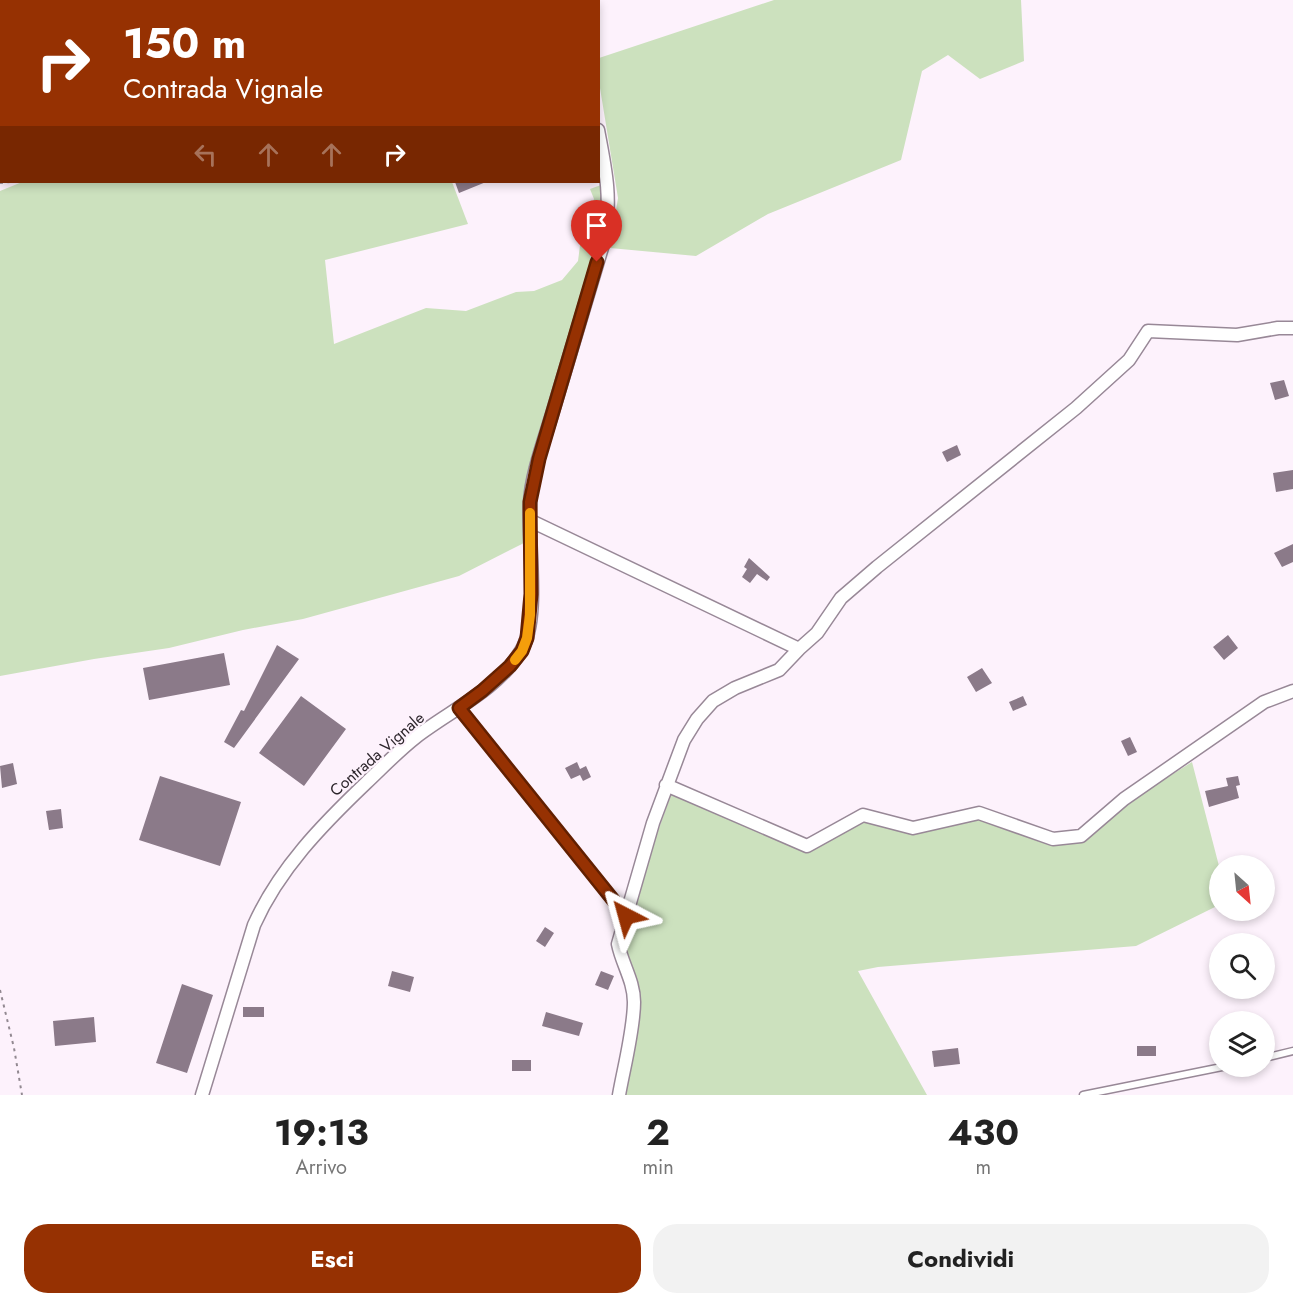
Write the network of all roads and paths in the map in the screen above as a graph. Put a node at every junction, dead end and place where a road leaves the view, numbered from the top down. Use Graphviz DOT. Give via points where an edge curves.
graph roads {
  1 [pos="600,140"];
  2 [pos="1293,328"];
  3 [pos="531,521"];
  4 [pos="799,649"];
  5 [pos="1293,691"];
  6 [pos="459,708"];
  7 [pos="666,785"];
  8 [pos="626,916"];
  9 [pos="0,990"];
  10 [pos="1293,1051"];
  11 [pos="1275,1055"];
  12 [pos="1209,1070"];
  13 [pos="22,1095"];
  14 [pos="202,1095"];
  15 [pos="619,1095"];
  16 [pos="1083,1095"];
  1 -- 3 [label="street, Contrada Vignale" via="607,175 608,219 539,459 530,502"];
  2 -- 4 [label="street" via="1237,335 1148,331 1129,360 1076,408 841,598 817,633"];
  3 -- 4 [label="street"];
  3 -- 6 [label="street, Contrada Vignale" via="530,615 522,651 510,666"];
  4 -- 7 [label="street" via="779,670 713,700 684,740"];
  5 -- 7 [label="street" via="1264,702 1124,800 1081,836 1053,839 979,813 913,828 863,815 807,846"];
  6 -- 8 [label="lane"];
  6 -- 14 [label="street, Contrada Vignale" via="416,737 386,764 335,813 280,876 254,925"];
  7 -- 8 [label="street"];
  8 -- 15 [label="street" via="618,944 634,1002"];
  9 -- 13 [label="path"];
  10 -- 11 [label="lane"];
  12 -- 16 [label="lane"];
}
